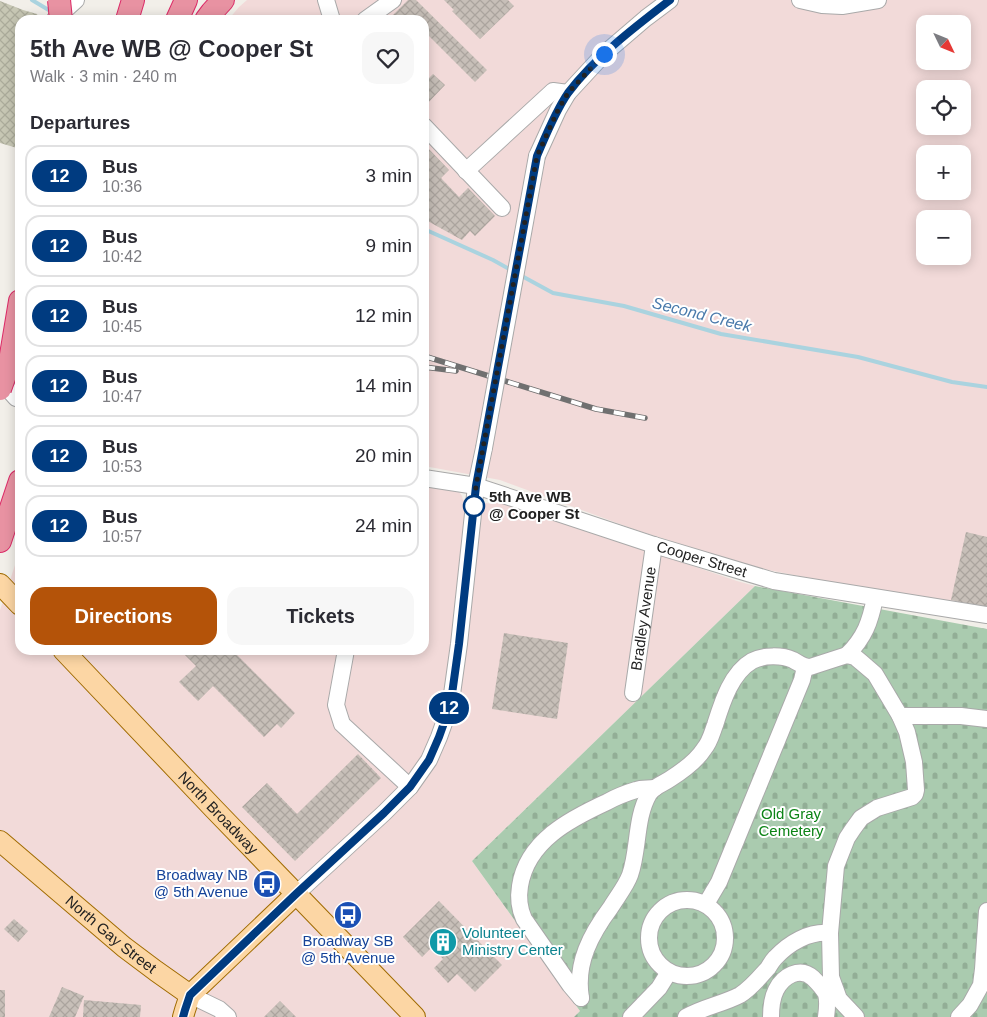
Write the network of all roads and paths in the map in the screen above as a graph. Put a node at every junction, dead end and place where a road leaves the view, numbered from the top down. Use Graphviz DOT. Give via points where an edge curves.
graph roads {
  1 [pos="59,0"];
  2 [pos="64,0"];
  3 [pos="76,0"];
  4 [pos="133,0"];
  5 [pos="186,0"];
  6 [pos="224,0"];
  7 [pos="326,0"];
  8 [pos="393,0"];
  9 [pos="670,0"];
  10 [pos="800,0"];
  11 [pos="878,0"];
  12 [pos="59,15"];
  13 [pos="61,15"];
  14 [pos="62,15"];
  15 [pos="128,15"];
  16 [pos="179,15"];
  17 [pos="210,15"];
  18 [pos="330,15"];
  19 [pos="373,15"];
  20 [pos="568,93"];
  21 [pos="429,131"];
  22 [pos="466,171"];
  23 [pos="502,208"];
  24 [pos="15,324"];
  25 [pos="15,348"];
  26 [pos="5,371"];
  27 [pos="0,389"];
  28 [pos="15,396"];
  29 [pos="429,479"];
  30 [pos="476,486"];
  31 [pos="15,495"];
  32 [pos="0,541"];
  33 [pos="654,545"];
  34 [pos="0,584"];
  35 [pos="876,598"];
  36 [pos="15,600"];
  37 [pos="987,615"];
  38 [pos="68,655"];
  39 [pos="345,655"];
  40 [pos="847,655"];
  41 [pos="805,667"];
  42 [pos="633,693"];
  43 [pos="900,716"];
  44 [pos="987,719"];
  45 [pos="410,787"];
  46 [pos="654,788"];
  47 [pos="0,841"];
  48 [pos="296,894"];
  49 [pos="706,904"];
  50 [pos="987,911"];
  51 [pos="830,933"];
  52 [pos="669,972"];
  53 [pos="831,992"];
  54 [pos="190,995"];
  55 [pos="183,1017"];
  56 [pos="228,1017"];
  57 [pos="415,1017"];
  58 [pos="631,1017"];
  59 [pos="686,1017"];
  60 [pos="772,1017"];
  61 [pos="826,1017"];
  62 [pos="856,1017"];
  63 [pos="959,1017"];
  1 -- 13 [label="highway, bridge"];
  2 -- 14 [label="highway, bridge"];
  3 -- 12 [label="street"];
  4 -- 15 [label="highway"];
  5 -- 16 [label="highway"];
  6 -- 17 [label="highway"];
  7 -- 18 [label="street"];
  8 -- 19 [label="street"];
  9 -- 20 [label="street" via="604,54"];
  10 -- 11 [label="street" via="842,6"];
  20 -- 22 [label="street" via="553,91"];
  20 -- 30 [label="street, bridge" via="537,156"];
  21 -- 22 [label="street"];
  22 -- 23 [label="street"];
  24 -- 26 [label="highway"];
  25 -- 26 [label="highway"];
  26 -- 27 [label="highway, bridge"];
  26 -- 28 [label="street"];
  29 -- 30 [label="street, Cooper Street"];
  30 -- 33 [label="street, Cooper Street"];
  30 -- 45 [label="street" via="449,705 429,760"];
  31 -- 32 [label="highway"];
  33 -- 35 [label="street, Cooper Street" via="774,582"];
  33 -- 42 [label="street, Bradley Avenue"];
  34 -- 36 [label="main road"];
  35 -- 37 [label="street, Cooper Street"];
  35 -- 40 [label="street" via="868,627"];
  38 -- 48 [label="main road, North Broadway"];
  39 -- 45 [label="street" via="336,705 342,724"];
  40 -- 41 [label="street"];
  40 -- 43 [label="street" via="870,669"];
  41 -- 46 [label="street" via="783,657 759,658 748,664 730,687 703,751"];
  41 -- 49 [label="street" via="719,882"];
  43 -- 44 [label="street"];
  43 -- 51 [label="street" via="913,756 915,794 871,811 853,829 836,866"];
  45 -- 48 [label="street"];
  46 -- 46 [label="street" via="642,815 630,875 585,951 580,976 581,998 520,911 524,869 544,842 563,825 622,795"];
  47 -- 54 [label="main road, North Gay Street" via="124,947"];
  48 -- 54 [label="main road"];
  48 -- 57 [label="main road, North Broadway"];
  49 -- 52 [label="street" via="722,921 726,933 721,956 704,973 680,976"];
  49 -- 52 [label="street" via="694,900 671,903 653,920 649,931 652,955"];
  50 -- 63 [label="street" via="981,985"];
  51 -- 53 [label="street"];
  51 -- 59 [label="street" via="804,937 774,959 741,994"];
  52 -- 58 [label="street" via="659,988"];
  53 -- 60 [label="street" via="808,974 793,973 776,991 771,1006"];
  53 -- 61 [label="street"];
  53 -- 62 [label="street"];
  54 -- 55 [label="main road"];
  54 -- 56 [label="street, North Gay Street" via="219,1008"];
}
